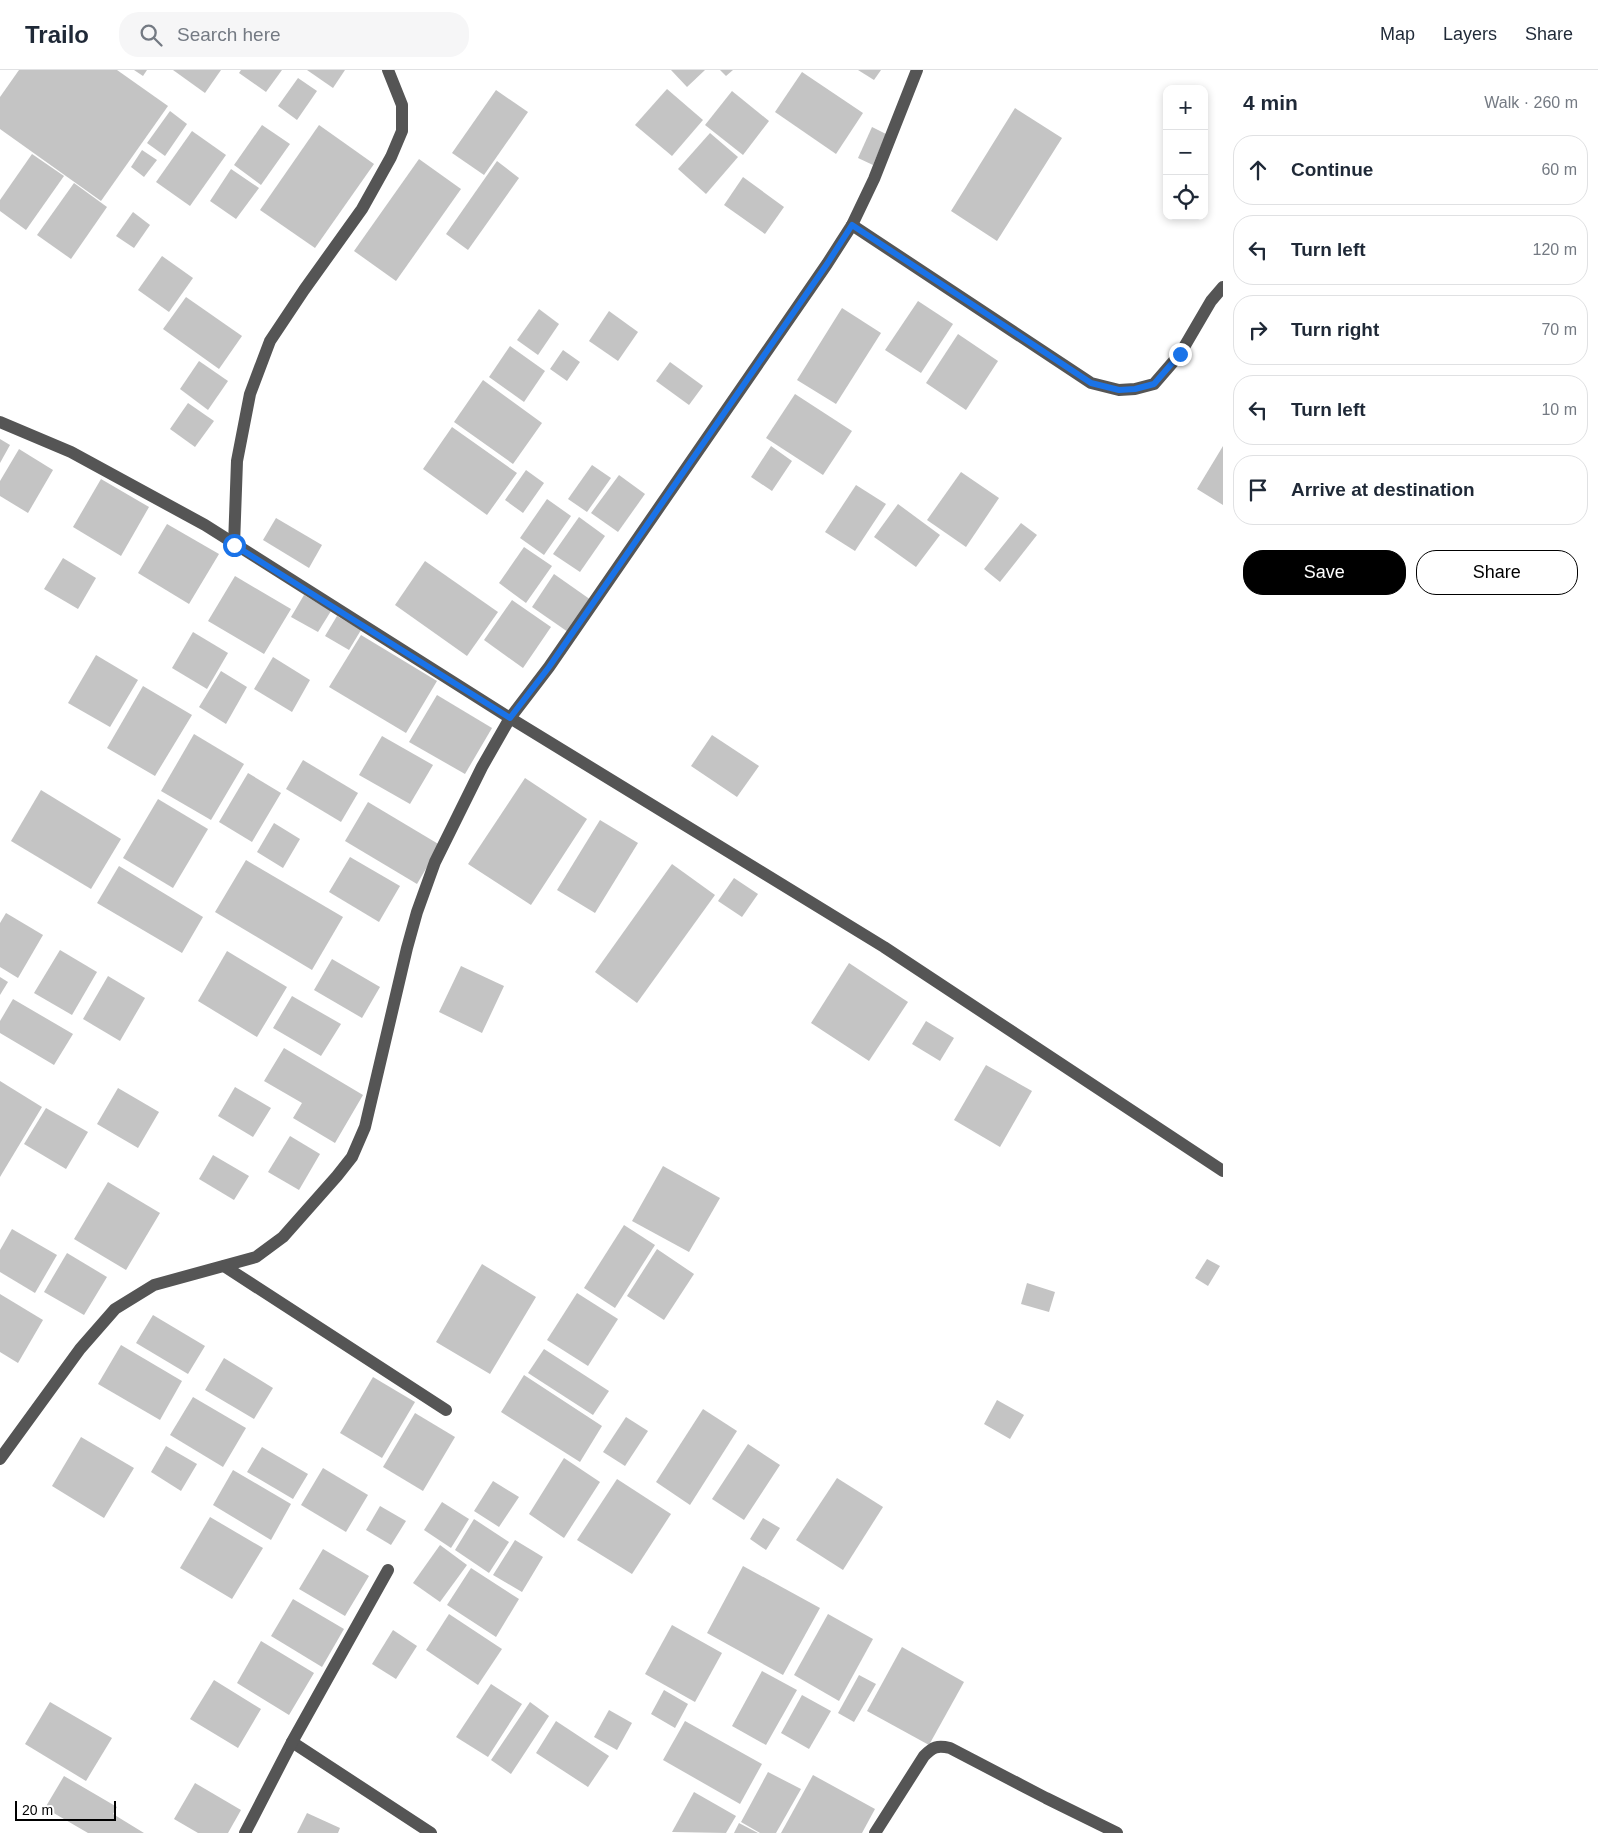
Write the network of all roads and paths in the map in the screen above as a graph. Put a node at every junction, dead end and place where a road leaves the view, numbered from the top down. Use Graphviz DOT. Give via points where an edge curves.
graph roads {
  1 [pos="388,70"];
  2 [pos="918,70"];
  3 [pos="852,225"];
  4 [pos="1223,287"];
  5 [pos="0,422"];
  6 [pos="234,545"];
  7 [pos="510,718"];
  8 [pos="1223,1171"];
  9 [pos="224,1266"];
  10 [pos="446,1410"];
  11 [pos="0,1459"];
  12 [pos="388,1570"];
  13 [pos="292,1742"];
  14 [pos="245,1833"];
  15 [pos="430,1833"];
  16 [pos="875,1833"];
  17 [pos="1117,1833"];
  1 -- 6 [label="street" via="402,105 402,131 362,209 270,341 250,394 237,461"];
  2 -- 3 [label="street"];
  3 -- 4 [label="street" via="1091,383 1119,390 1154,384 1180,354 1211,301"];
  3 -- 7 [label="street" via="549,667"];
  5 -- 6 [label="street" via="70,452 205,525"];
  6 -- 7 [label="street"];
  7 -- 8 [label="street" via="884,948"];
  7 -- 9 [label="street" via="454,821 417,912 365,1127 352,1157 283,1237 256,1257"];
  9 -- 10 [label="street"];
  9 -- 11 [label="street" via="154,1285 115,1309 80,1349"];
  12 -- 13 [label="street"];
  13 -- 14 [label="street"];
  13 -- 15 [label="street"];
  16 -- 17 [label="street" via="924,1756 937,1746 950,1748"];
}
